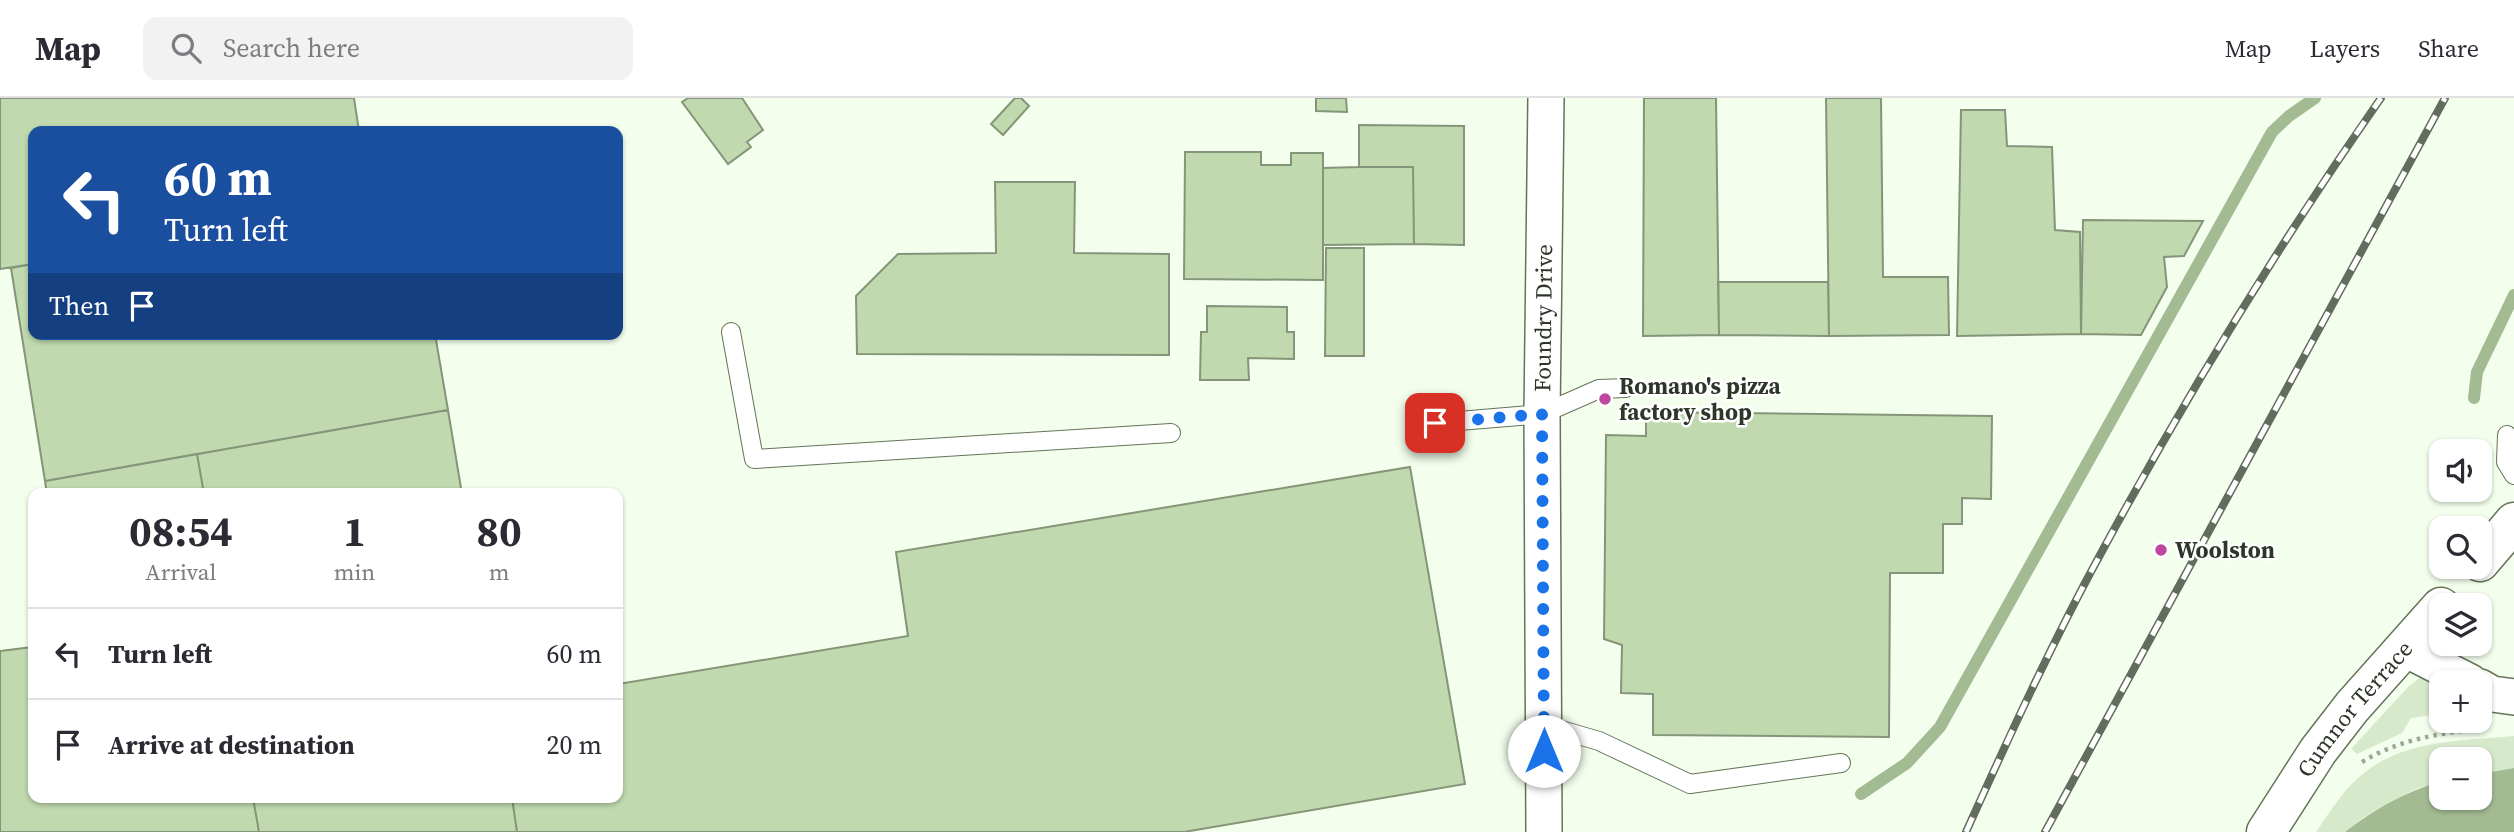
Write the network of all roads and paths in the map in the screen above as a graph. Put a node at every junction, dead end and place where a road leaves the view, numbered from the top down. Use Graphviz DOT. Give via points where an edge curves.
graph roads {
  1 [pos="1546,98"];
  2 [pos="731,332"];
  3 [pos="1626,388"];
  4 [pos="1542,414"];
  5 [pos="1435,423"];
  6 [pos="1171,433"];
  7 [pos="2507,435"];
  8 [pos="2514,475"];
  9 [pos="2514,523"];
  10 [pos="2492,548"];
  11 [pos="2466,579"];
  12 [pos="2453,593"];
  13 [pos="2429,621"];
  14 [pos="2405,649"];
  15 [pos="2446,670"];
  16 [pos="2492,694"];
  17 [pos="2514,697"];
  18 [pos="1544,725"];
  19 [pos="2443,733"];
  20 [pos="1841,763"];
  21 [pos="2356,766"];
  22 [pos="1544,832"];
  23 [pos="2266,832"];
  1 -- 4 [label="street, Foundry Drive"];
  2 -- 6 [label="lane" via="754,459"];
  3 -- 4 [label="lane" via="1599,389"];
  4 -- 5 [label="lane"];
  4 -- 18 [label="street, Foundry Drive"];
  7 -- 8 [label="lane" via="2507,462"];
  9 -- 10 [label="street"];
  11 -- 12 [label="street"];
  13 -- 14 [label="street"];
  14 -- 15 [label="street, Cumnor Terrace"];
  14 -- 23 [label="street, Cumnor Terrace" via="2318,751"];
  16 -- 17 [label="street"];
  18 -- 20 [label="lane" via="1598,741 1690,784"];
  18 -- 22 [label="street, Foundry Drive"];
  19 -- 21 [label="path" via="2382,750"];
}
